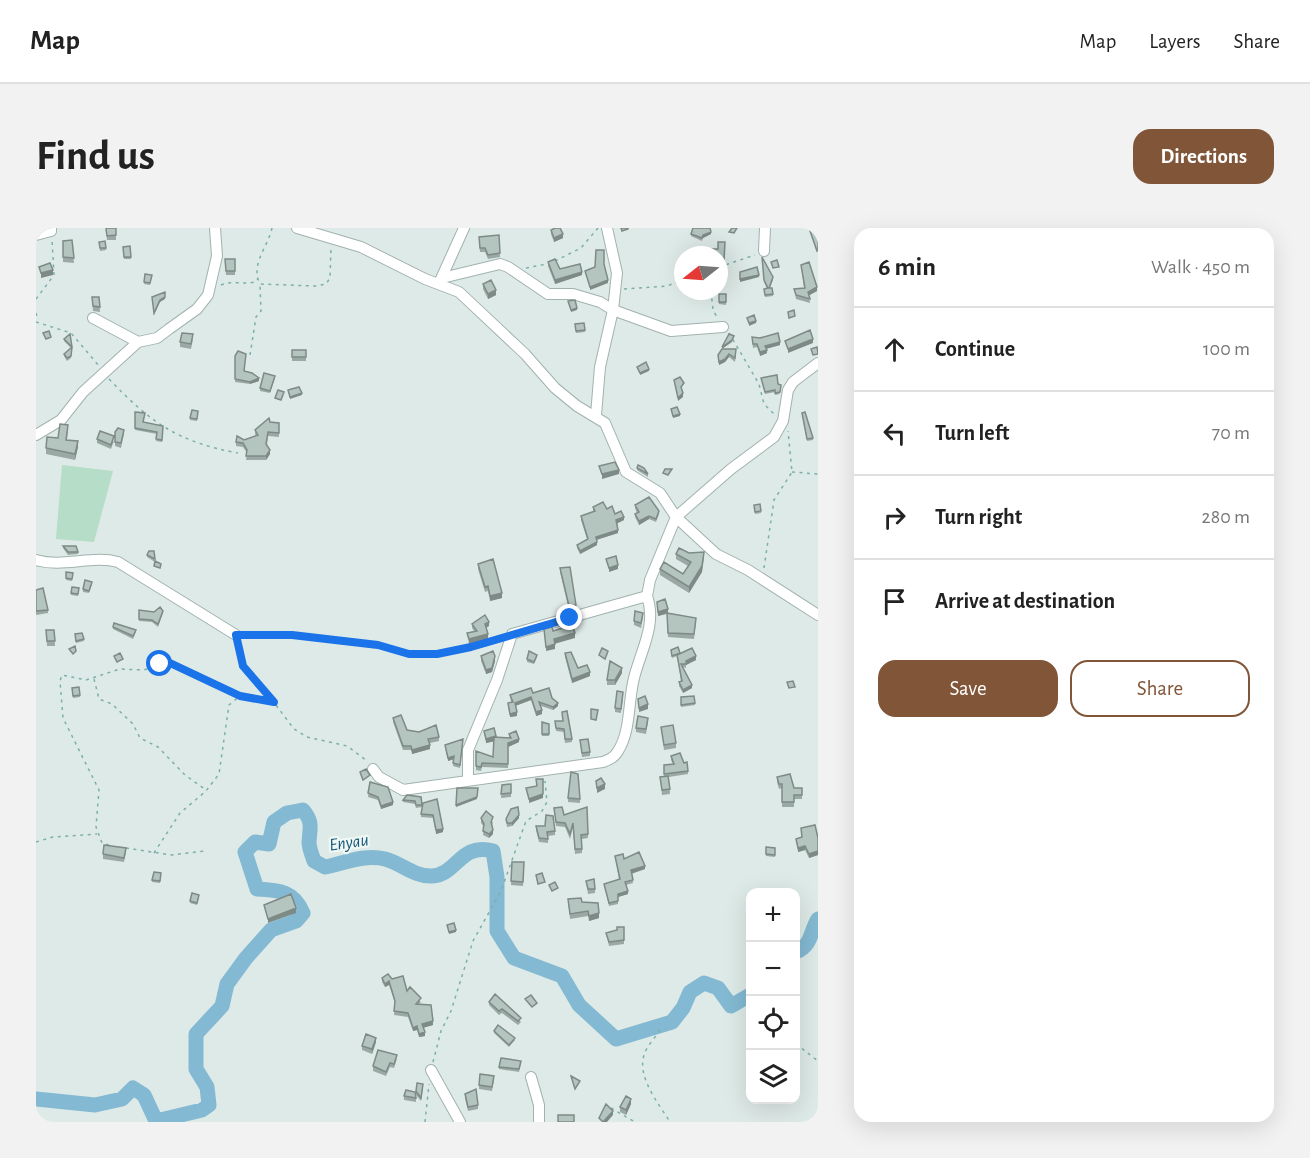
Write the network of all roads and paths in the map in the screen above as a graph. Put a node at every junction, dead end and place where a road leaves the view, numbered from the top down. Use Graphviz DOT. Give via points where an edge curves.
graph roads {
  1 [pos="215,228"];
  2 [pos="272,228"];
  3 [pos="297,228"];
  4 [pos="464,228"];
  5 [pos="598,228"];
  6 [pos="607,228"];
  7 [pos="765,228"];
  8 [pos="51,230"];
  9 [pos="36,235"];
  10 [pos="331,238"];
  11 [pos="764,251"];
  12 [pos="728,264"];
  13 [pos="513,270"];
  14 [pos="258,277"];
  15 [pos="440,281"];
  16 [pos="674,283"];
  17 [pos="260,284"];
  18 [pos="218,289"];
  19 [pos="617,290"];
  20 [pos="36,299"];
  21 [pos="712,300"];
  22 [pos="613,310"];
  23 [pos="36,313"];
  24 [pos="93,318"];
  25 [pos="37,322"];
  26 [pos="723,327"];
  27 [pos="138,342"];
  28 [pos="250,354"];
  29 [pos="818,363"];
  30 [pos="104,374"];
  31 [pos="596,415"];
  32 [pos="36,435"];
  33 [pos="238,453"];
  34 [pos="792,471"];
  35 [pos="818,474"];
  36 [pos="676,517"];
  37 [pos="36,560"];
  38 [pos="647,596"];
  39 [pos="818,615"];
  40 [pos="512,634"];
  41 [pos="236,635"];
  42 [pos="93,678"];
  43 [pos="240,696"];
  44 [pos="274,702"];
  45 [pos="373,769"];
  46 [pos="544,770"];
  47 [pos="468,781"];
  48 [pos="206,791"];
  49 [pos="98,834"];
  50 [pos="36,842"];
  51 [pos="109,845"];
  52 [pos="120,847"];
  53 [pos="205,851"];
  54 [pos="154,854"];
  55 [pos="660,1030"];
  56 [pos="800,1047"];
  57 [pos="818,1060"];
  58 [pos="431,1070"];
  59 [pos="531,1077"];
  60 [pos="610,1108"];
  61 [pos="425,1122"];
  62 [pos="460,1122"];
  63 [pos="539,1122"];
  64 [pos="635,1122"];
  65 [pos="670,1122"];
  1 -- 27 [label="street" via="217,256 206,299 157,338"];
  2 -- 14 [label="path" via="269,240 261,248"];
  3 -- 10 [label="street"];
  4 -- 15 [label="street"];
  5 -- 13 [label="path" via="581,248 570,254 547,264"];
  6 -- 19 [label="street" via="615,256"];
  7 -- 11 [label="street"];
  8 -- 9 [label="street"];
  8 -- 20 [label="path" via="54,274"];
  10 -- 15 [label="street"];
  10 -- 17 [label="path" via="330,278 326,284"];
  11 -- 12 [label="path"];
  13 -- 15 [label="street" via="500,264"];
  13 -- 22 [label="street" via="548,294 573,294"];
  14 -- 17 [label="path"];
  14 -- 18 [label="path" via="255,282 229,282"];
  15 -- 31 [label="street" via="459,292 555,388"];
  16 -- 19 [label="path"];
  17 -- 28 [label="path" via="261,311 256,317"];
  19 -- 22 [label="street"];
  21 -- 26 [label="path"];
  22 -- 26 [label="street" via="671,331"];
  22 -- 31 [label="street" via="600,367"];
  23 -- 25 [label="path"];
  24 -- 27 [label="street"];
  25 -- 30 [label="path" via="71,333"];
  27 -- 30 [label="street"];
  29 -- 36 [label="street" via="788,390 783,421 774,437 730,469"];
  30 -- 32 [label="street" via="83,392 61,420"];
  30 -- 33 [label="path" via="125,396 177,436"];
  31 -- 36 [label="street" via="608,428 626,472 660,493"];
  34 -- 35 [label="path"];
  36 -- 38 [label="street"];
  36 -- 39 [label="street" via="716,554"];
  37 -- 41 [label="street" via="118,562"];
  38 -- 40 [label="street"];
  38 -- 46 [label="street" via="647,643 634,677 618,751 603,762"];
  40 -- 41 [label="path" via="437,654 409,654 378,645 292,635"];
  40 -- 47 [label="street" via="468,750"];
  41 -- 44 [label="path" via="243,666"];
  42 -- 43 [label="path" via="120,669 143,670 170,663"];
  42 -- 48 [label="path" via="99,699 112,704 133,724 140,738 158,747"];
  42 -- 49 [label="path" via="81,680 62,675 60,681 63,718 99,790"];
  43 -- 44 [label="path"];
  43 -- 48 [label="path" via="229,705 219,774"];
  44 -- 45 [label="path" via="299,734 354,749"];
  45 -- 47 [label="street" via="379,777 403,790"];
  46 -- 47 [label="street"];
  46 -- 58 [label="path" via="547,801 542,811 526,821 501,891 473,941"];
  48 -- 54 [label="path" via="180,813"];
  49 -- 50 [label="path"];
  49 -- 51 [label="path" via="102,843"];
  52 -- 54 [label="path"];
  53 -- 54 [label="path"];
  55 -- 65 [label="path" via="644,1054 643,1069"];
  56 -- 57 [label="path"];
  58 -- 61 [label="path"];
  58 -- 62 [label="street"];
  59 -- 63 [label="street"];
  60 -- 64 [label="path"];
}
